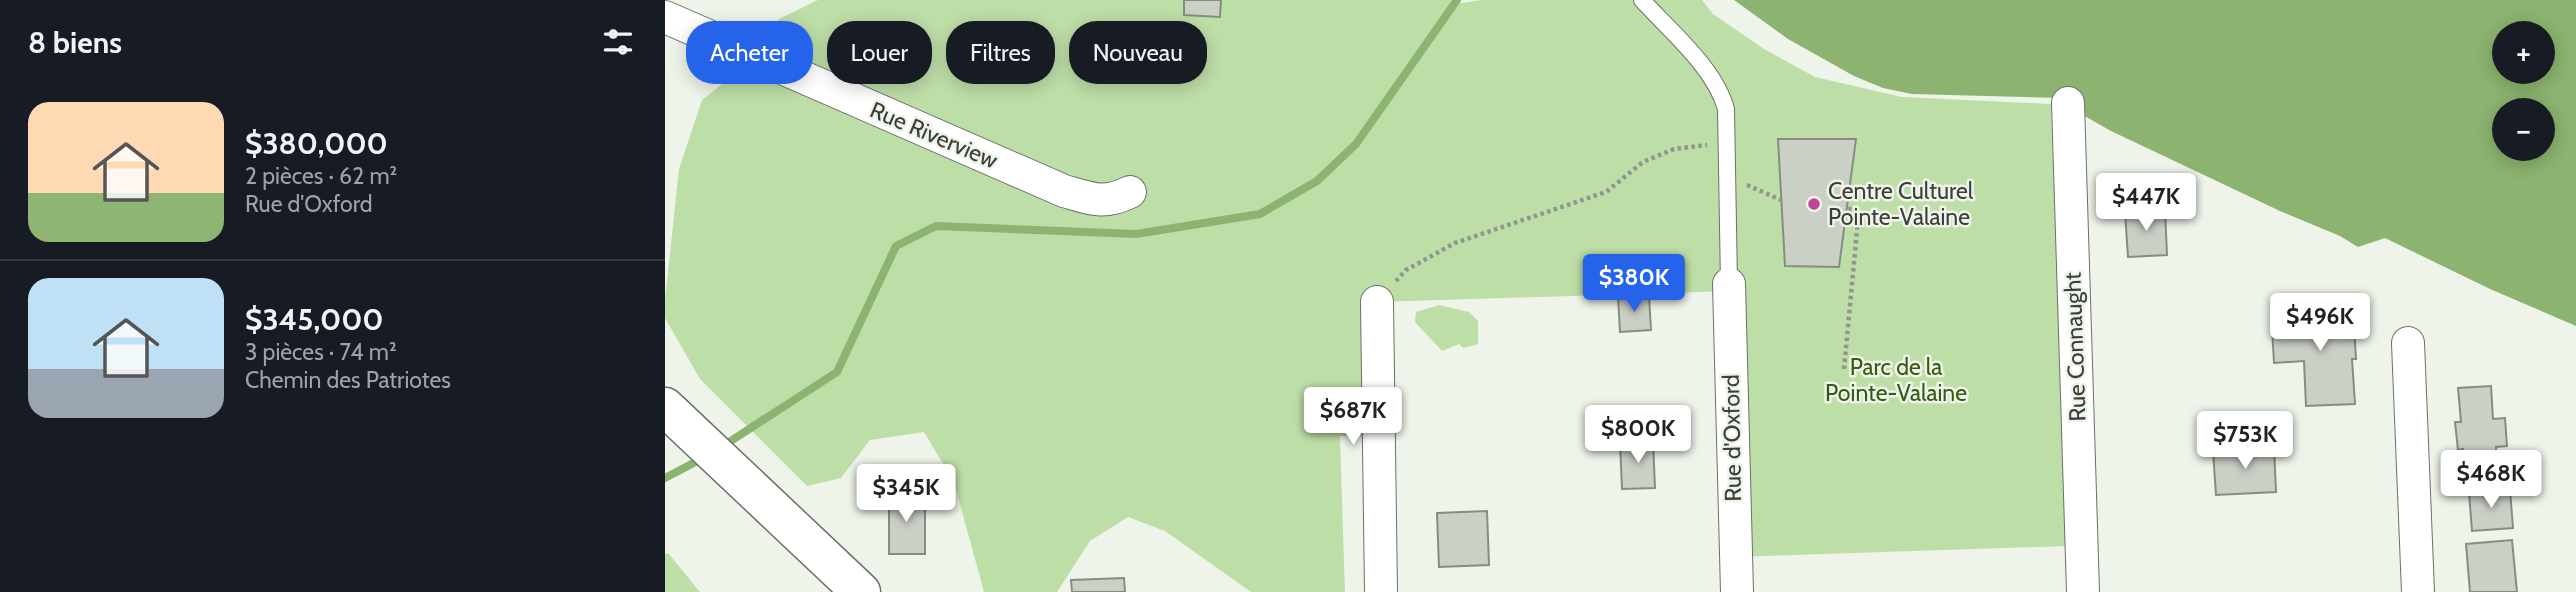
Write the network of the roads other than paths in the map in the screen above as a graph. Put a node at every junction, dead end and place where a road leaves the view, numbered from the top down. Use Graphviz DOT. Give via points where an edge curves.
graph roads {
  1 [pos="1642,0"];
  2 [pos="670,25"];
  3 [pos="2068,103"];
  4 [pos="1130,192"];
  5 [pos="1729,284"];
  6 [pos="1377,302"];
  7 [pos="2408,342"];
  8 [pos="665,407"];
  9 [pos="861,592"];
  10 [pos="1381,592"];
  11 [pos="1737,592"];
  12 [pos="2083,592"];
  13 [pos="2418,592"];
  1 -- 5 [label="lane" via="1721,91 1726,108"];
  2 -- 4 [label="street, Rue Riverview" via="1064,191 1112,200"];
  3 -- 12 [label="street, Rue Connaught"];
  5 -- 11 [label="street, Rue d'Oxford"];
  6 -- 10 [label="street"];
  7 -- 13 [label="street"];
  8 -- 9 [label="main road"];
}
